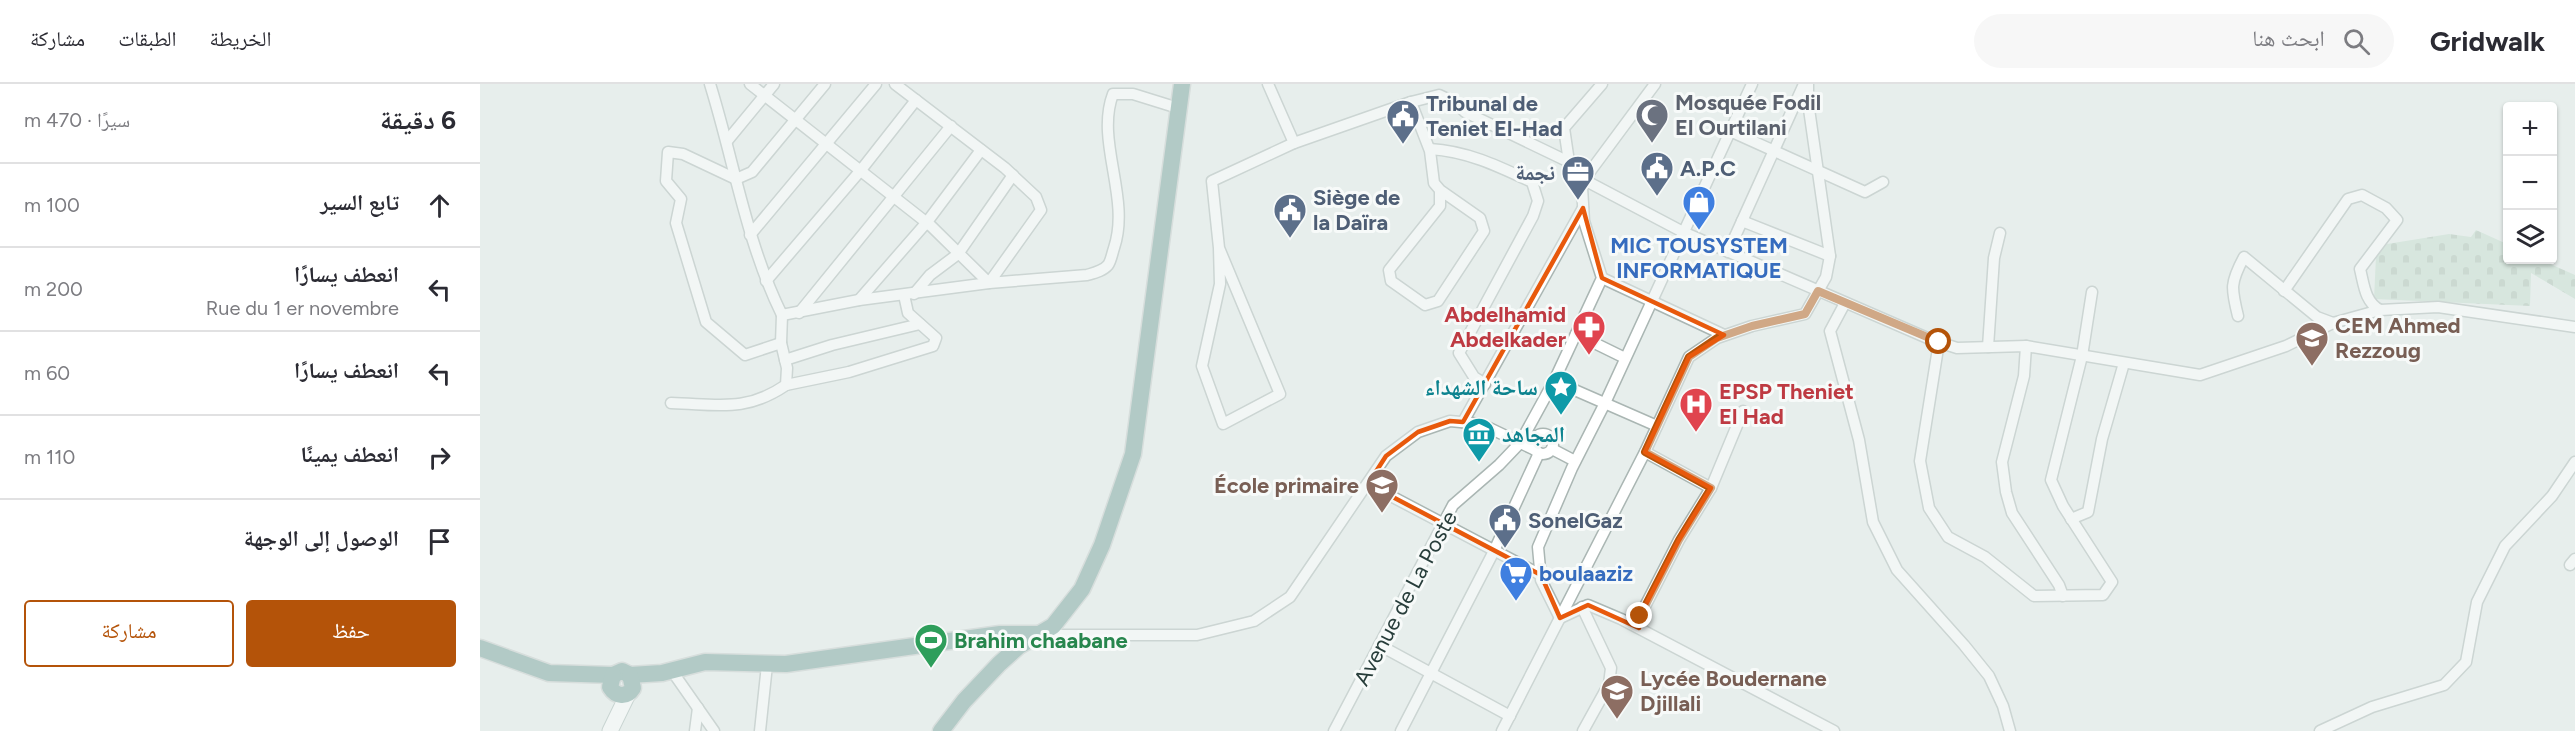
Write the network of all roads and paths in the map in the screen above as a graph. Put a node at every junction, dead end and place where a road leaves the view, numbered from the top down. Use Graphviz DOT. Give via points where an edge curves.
graph roads {
  1 [pos="710,84"];
  2 [pos="750,84"];
  3 [pos="774,84"];
  4 [pos="825,84"];
  5 [pos="876,84"];
  6 [pos="895,84"];
  7 [pos="1182,84"];
  8 [pos="1268,84"];
  9 [pos="1602,84"];
  10 [pos="1655,84"];
  11 [pos="1752,84"];
  12 [pos="1806,84"];
  13 [pos="765,96"];
  14 [pos="916,100"];
  15 [pos="1411,102"];
  16 [pos="1178,108"];
  17 [pos="796,120"];
  18 [pos="951,126"];
  19 [pos="1730,131"];
  20 [pos="728,141"];
  21 [pos="1294,143"];
  22 [pos="826,144"];
  23 [pos="1430,149"];
  24 [pos="981,150"];
  25 [pos="1775,151"];
  26 [pos="1569,162"];
  27 [pos="861,170"];
  28 [pos="1818,170"];
  29 [pos="1013,175"];
  30 [pos="736,179"];
  31 [pos="1883,182"];
  32 [pos="1584,183"];
  33 [pos="1440,190"];
  34 [pos="895,197"];
  35 [pos="1582,208"];
  36 [pos="1742,220"];
  37 [pos="927,222"];
  38 [pos="1683,232"];
  39 [pos="2000,233"];
  40 [pos="750,235"];
  41 [pos="1219,248"];
  42 [pos="1728,252"];
  43 [pos="958,254"];
  44 [pos="1830,256"];
  45 [pos="1602,278"];
  46 [pos="766,281"];
  47 [pos="989,283"];
  48 [pos="1818,291"];
  49 [pos="2284,291"];
  50 [pos="2092,292"];
  51 [pos="909,295"];
  52 [pos="859,300"];
  53 [pos="1650,300"];
  54 [pos="1845,303"];
  55 [pos="2380,310"];
  56 [pos="799,313"];
  57 [pos="782,315"];
  58 [pos="2238,316"];
  59 [pos="2333,323"];
  60 [pos="920,324"];
  61 [pos="2575,327"];
  62 [pos="1576,334"];
  63 [pos="1724,335"];
  64 [pos="1939,342"];
  65 [pos="781,343"];
  66 [pos="2026,346"];
  67 [pos="1988,347"];
  68 [pos="2082,356"];
  69 [pos="1625,358"];
  70 [pos="785,360"];
  71 [pos="2124,363"];
  72 [pos="1554,381"];
  73 [pos="1485,384"];
  74 [pos="786,385"];
  75 [pos="671,403"];
  76 [pos="1605,403"];
  77 [pos="1743,411"];
  78 [pos="1463,422"];
  79 [pos="1657,426"];
  80 [pos="1520,443"];
  81 [pos="1551,449"];
  82 [pos="1536,451"];
  83 [pos="1645,452"];
  84 [pos="1575,461"];
  85 [pos="2575,462"];
  86 [pos="1368,484"];
  87 [pos="1711,488"];
  88 [pos="2072,519"];
  89 [pos="1443,524"];
  90 [pos="1494,551"];
  91 [pos="1541,575"];
  92 [pos="2062,596"];
  93 [pos="1582,607"];
  94 [pos="1560,618"];
  95 [pos="1639,628"];
  96 [pos="1037,634"];
  97 [pos="1379,645"];
  98 [pos="480,648"];
  99 [pos="767,665"];
  100 [pos="667,672"];
  101 [pos="1432,673"];
  102 [pos="622,687"];
  103 [pos="698,708"];
  104 [pos="1510,716"];
  105 [pos="609,731"];
  106 [pos="695,731"];
  107 [pos="714,731"];
  108 [pos="760,731"];
  109 [pos="941,731"];
  110 [pos="1334,731"];
  111 [pos="1401,731"];
  112 [pos="1502,731"];
  113 [pos="1583,731"];
  114 [pos="1834,731"];
  115 [pos="2010,731"];
  116 [pos="2319,731"];
  1 -- 20 [label="street"];
  2 -- 13 [label="street"];
  3 -- 13 [label="street"];
  4 -- 17 [label="street"];
  5 -- 22 [label="street"];
  6 -- 14 [label="street"];
  7 -- 16 [label="main road"];
  8 -- 21 [label="street"];
  9 -- 26 [label="street" via="1564,128"];
  10 -- 32 [label="street"];
  11 -- 19 [label="street"];
  12 -- 25 [label="street"];
  12 -- 28 [label="street"];
  13 -- 17 [label="street"];
  13 -- 20 [label="street"];
  14 -- 18 [label="street"];
  14 -- 27 [label="street"];
  15 -- 21 [label="street"];
  15 -- 23 [label="street"];
  15 -- 26 [label="street" via="1439,95 1465,112"];
  16 -- 47 [label="street" via="1133,94 1113,94 1107,109 1118,194 1118,237 1109,264 1087,275"];
  16 -- 96 [label="main road" via="1133,454 1102,545 1082,589 1053,626"];
  17 -- 22 [label="street"];
  17 -- 30 [label="street" via="752,172"];
  18 -- 24 [label="street"];
  18 -- 34 [label="street"];
  19 -- 25 [label="street"];
  19 -- 38 [label="street"];
  20 -- 30 [label="street"];
  21 -- 41 [label="street" via="1212,181"];
  22 -- 27 [label="street"];
  22 -- 40 [label="street"];
  23 -- 33 [label="street" via="1434,183"];
  23 -- 73 [label="street" via="1484,159 1532,182 1538,201 1459,352 1474,377"];
  24 -- 29 [label="street"];
  24 -- 37 [label="street"];
  25 -- 28 [label="street"];
  25 -- 36 [label="street"];
  26 -- 32 [label="street"];
  27 -- 34 [label="street"];
  27 -- 46 [label="street"];
  28 -- 31 [label="street" via="1865,192"];
  28 -- 44 [label="street"];
  29 -- 43 [label="street"];
  29 -- 47 [label="street" via="1036,197 1041,210"];
  30 -- 40 [label="street"];
  30 -- 65 [label="street" via="683,154 668,152 666,181 681,199 676,223 706,322 745,355"];
  32 -- 35 [label="street"];
  32 -- 38 [label="street"];
  33 -- 33 [label="street" via="1440,206 1389,270 1391,281 1425,305 1438,301 1484,231 1480,218"];
  34 -- 37 [label="street"];
  34 -- 56 [label="street"];
  35 -- 45 [label="street"];
  35 -- 73 [label="street"];
  36 -- 42 [label="street"];
  36 -- 44 [label="street"];
  37 -- 43 [label="street"];
  37 -- 52 [label="street"];
  38 -- 42 [label="street"];
  38 -- 53 [label="street"];
  39 -- 67 [label="street" via="1994,258"];
  40 -- 46 [label="street"];
  41 -- 41 [label="street" via="1280,394 1223,424 1202,366 1220,284"];
  42 -- 48 [label="street"];
  43 -- 47 [label="street"];
  43 -- 51 [label="street"];
  44 -- 48 [label="street" via="1826,277"];
  45 -- 53 [label="street"];
  45 -- 62 [label="street, Avenue de La Poste"];
  46 -- 57 [label="street"];
  47 -- 51 [label="street"];
  48 -- 54 [label="street"];
  48 -- 63 [label="street" via="1805,314"];
  49 -- 55 [label="street" via="2348,199 2362,195 2386,208 2397,220 2360,269 2365,291 2372,305"];
  49 -- 58 [label="street" via="2244,257 2231,289"];
  49 -- 59 [label="street" via="2317,317"];
  50 -- 68 [label="street"];
  51 -- 52 [label="street"];
  51 -- 60 [label="street" via="908,313"];
  52 -- 56 [label="street"];
  53 -- 63 [label="street"];
  53 -- 69 [label="street"];
  54 -- 64 [label="street"];
  54 -- 115 [label="street" via="1830,331 1859,440 1873,522 1897,570 1989,676"];
  55 -- 59 [label="street"];
  55 -- 61 [label="street" via="2438,307"];
  56 -- 57 [label="street"];
  57 -- 65 [label="street"];
  59 -- 71 [label="street" via="2286,346 2199,375"];
  60 -- 70 [label="street"];
  60 -- 74 [label="street" via="936,338 933,346 849,372"];
  62 -- 69 [label="street"];
  62 -- 72 [label="street, Avenue de La Poste"];
  63 -- 79 [label="street" via="1689,357"];
  64 -- 67 [label="street" via="1958,348"];
  64 -- 92 [label="street" via="1920,461 1929,508 1948,537 1985,557 2034,596"];
  65 -- 70 [label="street"];
  66 -- 67 [label="street"];
  66 -- 68 [label="street"];
  66 -- 92 [label="street" via="2024,376 2002,462 2006,492 2012,513 2059,585"];
  68 -- 71 [label="street"];
  68 -- 88 [label="street" via="2051,480"];
  69 -- 76 [label="street"];
  70 -- 74 [label="street"];
  71 -- 88 [label="street" via="2102,439 2088,512"];
  72 -- 76 [label="street"];
  72 -- 80 [label="street, Avenue de La Poste"];
  73 -- 78 [label="street"];
  74 -- 75 [label="street" via="769,397 745,405"];
  76 -- 79 [label="street"];
  76 -- 84 [label="street"];
  77 -- 87 [label="street"];
  78 -- 80 [label="street" via="1481,424"];
  78 -- 86 [label="street" via="1450,421 1418,432 1386,456"];
  79 -- 83 [label="street"];
  80 -- 82 [label="street"];
  80 -- 89 [label="street, Avenue de La Poste" via="1453,505"];
  81 -- 82 [label="street" via="1547,453"];
  81 -- 82 [label="street" via="1552,439 1544,434 1535,436 1532,442"];
  81 -- 84 [label="street"];
  82 -- 90 [label="street"];
  83 -- 87 [label="street"];
  83 -- 94 [label="street"];
  84 -- 91 [label="street" via="1538,548"];
  85 -- 116 [label="street" via="2552,496 2505,546 2477,602 2466,662 2444,685 2372,707"];
  86 -- 89 [label="street"];
  86 -- 96 [label="street" via="1290,597 1254,621 1197,635"];
  87 -- 95 [label="street" via="1679,540 1640,616"];
  88 -- 92 [label="street" via="2112,582 2103,595"];
  89 -- 90 [label="street"];
  89 -- 97 [label="street, Avenue de La Poste"];
  90 -- 91 [label="street"];
  90 -- 101 [label="street"];
  91 -- 94 [label="street"];
  93 -- 94 [label="street"];
  93 -- 95 [label="street" via="1587,605"];
  93 -- 113 [label="street" via="1611,668 1609,684"];
  94 -- 104 [label="street"];
  95 -- 114 [label="street"];
  96 -- 99 [label="main road" via="1000,634"];
  96 -- 109 [label="main road" via="999,664"];
  97 -- 101 [label="street"];
  97 -- 110 [label="street, Avenue de La Poste"];
  98 -- 102 [label="main road" via="540,671 577,675"];
  99 -- 100 [label="main road" via="705,662"];
  99 -- 108 [label="street"];
  100 -- 102 [label="main road"];
  100 -- 103 [label="street"];
  101 -- 104 [label="street"];
  101 -- 111 [label="street"];
  102 -- 105 [label="street"];
  103 -- 106 [label="street"];
  103 -- 107 [label="street"];
  104 -- 112 [label="street"];
}
